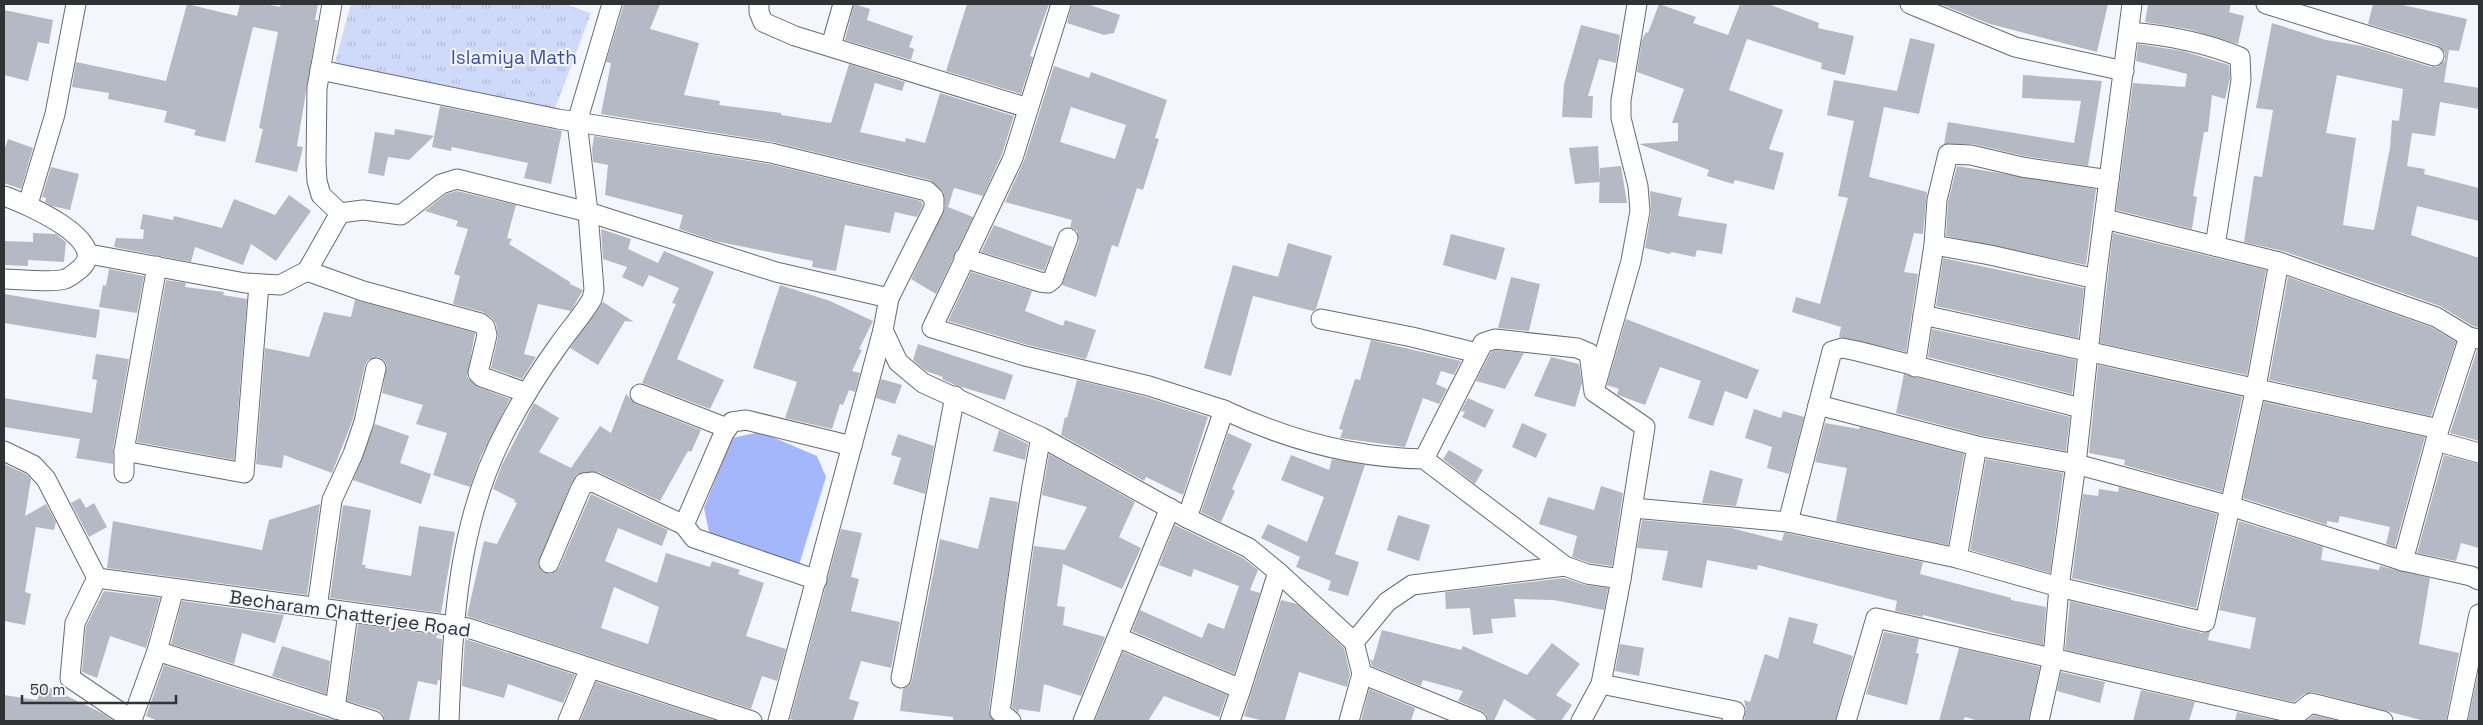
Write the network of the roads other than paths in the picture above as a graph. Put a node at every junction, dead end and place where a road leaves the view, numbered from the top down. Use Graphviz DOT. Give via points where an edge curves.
graph roads {
  1 [pos="76,4"];
  2 [pos="332,4"];
  3 [pos="612,4"];
  4 [pos="759,4"];
  5 [pos="843,4"];
  6 [pos="1061,4"];
  7 [pos="1637,4"];
  8 [pos="1910,4"];
  9 [pos="2132,4"];
  10 [pos="2266,4"];
  11 [pos="2129,32"];
  12 [pos="831,46"];
  13 [pos="2434,56"];
  14 [pos="320,70"];
  15 [pos="2124,71"];
  16 [pos="1028,108"];
  17 [pos="576,122"];
  18 [pos="2109,180"];
  19 [pos="4,196"];
  20 [pos="28,204"];
  21 [pos="588,212"];
  22 [pos="340,213"];
  23 [pos="2105,219"];
  24 [pos="1068,238"];
  25 [pos="1934,245"];
  26 [pos="2215,246"];
  27 [pos="89,254"];
  28 [pos="964,258"];
  29 [pos="2279,262"];
  30 [pos="157,266"];
  31 [pos="307,271"];
  32 [pos="4,279"];
  33 [pos="2096,279"];
  34 [pos="259,284"];
  35 [pos="889,298"];
  36 [pos="1923,315"];
  37 [pos="1321,319"];
  38 [pos="883,330"];
  39 [pos="2474,338"];
  40 [pos="2089,351"];
  41 [pos="1477,353"];
  42 [pos="1915,367"];
  43 [pos="376,368"];
  44 [pos="2256,387"];
  45 [pos="1594,392"];
  46 [pos="527,394"];
  47 [pos="640,394"];
  48 [pos="955,396"];
  49 [pos="1818,405"];
  50 [pos="2081,408"];
  51 [pos="1224,410"];
  52 [pos="727,428"];
  53 [pos="2437,435"];
  54 [pos="1041,438"];
  55 [pos="852,446"];
  56 [pos="1977,446"];
  57 [pos="124,450"];
  58 [pos="4,451"];
  59 [pos="2479,453"];
  60 [pos="1424,460"];
  61 [pos="2076,464"];
  62 [pos="124,473"];
  63 [pos="2230,506"];
  64 [pos="1170,508"];
  65 [pos="1633,508"];
  66 [pos="1187,518"];
  67 [pos="1788,522"];
  68 [pos="684,525"];
  69 [pos="1957,558"];
  70 [pos="2403,561"];
  71 [pos="549,563"];
  72 [pos="1565,566"];
  73 [pos="1278,572"];
  74 [pos="97,578"];
  75 [pos="1621,579"];
  76 [pos="817,580"];
  77 [pos="2479,580"];
  78 [pos="2058,587"];
  79 [pos="174,589"];
  80 [pos="317,608"];
  81 [pos="348,612"];
  82 [pos="2479,614"];
  83 [pos="453,626"];
  84 [pos="1118,638"];
  85 [pos="1354,642"];
  86 [pos="157,650"];
  87 [pos="2053,658"];
  88 [pos="590,668"];
  89 [pos="1362,674"];
  90 [pos="901,678"];
  91 [pos="1601,684"];
  92 [pos="1241,689"];
  93 [pos="335,709"];
  94 [pos="2296,718"];
  95 [pos="133,721"];
  96 [pos="374,721"];
  97 [pos="449,721"];
  98 [pos="568,721"];
  99 [pos="752,721"];
  100 [pos="778,721"];
  101 [pos="1011,721"];
  102 [pos="1083,721"];
  103 [pos="1230,721"];
  104 [pos="1349,721"];
  105 [pos="1476,721"];
  106 [pos="1581,721"];
  107 [pos="1732,721"];
  108 [pos="1846,721"];
  109 [pos="2039,721"];
  110 [pos="2383,721"];
  111 [pos="2457,721"];
  1 -- 20 [label="street" via="55,114"];
  2 -- 14 [label="street"];
  3 -- 17 [label="street"];
  4 -- 12 [label="street" via="763,22 795,36"];
  5 -- 12 [label="street"];
  6 -- 16 [label="street"];
  7 -- 45 [label="street" via="1620,100 1640,211 1631,261"];
  8 -- 15 [label="street" via="2015,48"];
  9 -- 11 [label="street"];
  10 -- 13 [label="street"];
  11 -- 15 [label="street"];
  11 -- 26 [label="street" via="2151,34 2240,57 2241,80"];
  12 -- 16 [label="street"];
  14 -- 17 [label="street"];
  14 -- 22 [label="street" via="317,88 317,181 321,195"];
  15 -- 18 [label="street"];
  16 -- 28 [label="street" via="1014,158"];
  17 -- 21 [label="street"];
  17 -- 35 [label="street" via="771,153 927,191 934,198 934,208"];
  18 -- 23 [label="street"];
  18 -- 25 [label="street" via="2022,167 1971,155 1948,154 1937,200"];
  19 -- 20 [label="street"];
  20 -- 27 [label="street" via="79,237"];
  21 -- 22 [label="street" via="456,179 441,184 401,215 363,210"];
  21 -- 35 [label="street" via="776,272"];
  21 -- 46 [label="street" via="592,299"];
  22 -- 31 [label="street"];
  23 -- 26 [label="street"];
  23 -- 33 [label="street"];
  24 -- 28 [label="street" via="1053,279 1048,283"];
  25 -- 33 [label="street"];
  25 -- 36 [label="street"];
  26 -- 29 [label="street"];
  27 -- 30 [label="street"];
  27 -- 32 [label="street" via="85,264 64,279"];
  28 -- 51 [label="street" via="932,328 1026,356 1150,386"];
  29 -- 39 [label="street" via="2436,316"];
  29 -- 44 [label="street"];
  30 -- 34 [label="street"];
  30 -- 57 [label="street"];
  31 -- 34 [label="street" via="280,285"];
  31 -- 46 [label="street" via="363,291 480,323 487,335 478,373"];
  33 -- 40 [label="street"];
  34 -- 57 [label="street" via="244,473"];
  35 -- 38 [label="street"];
  36 -- 40 [label="street"];
  36 -- 42 [label="street"];
  37 -- 41 [label="street"];
  38 -- 48 [label="street" via="898,362 923,382"];
  38 -- 55 [label="street"];
  39 -- 53 [label="street"];
  40 -- 44 [label="street"];
  40 -- 50 [label="street"];
  41 -- 45 [label="street" via="1483,343 1496,339 1577,348 1589,353"];
  41 -- 60 [label="street"];
  42 -- 49 [label="street" via="1842,348 1832,351"];
  42 -- 50 [label="street"];
  43 -- 80 [label="street" via="364,422 332,500"];
  44 -- 53 [label="street"];
  44 -- 63 [label="street"];
  45 -- 65 [label="street" via="1645,427"];
  46 -- 83 [label="street" via="488,470 470,521"];
  47 -- 52 [label="street"];
  48 -- 54 [label="street"];
  48 -- 90 [label="street"];
  49 -- 56 [label="street"];
  49 -- 67 [label="street"];
  50 -- 61 [label="street"];
  51 -- 60 [label="street" via="1267,430 1340,451"];
  51 -- 66 [label="street"];
  52 -- 55 [label="street" via="732,422 746,420"];
  52 -- 68 [label="street"];
  53 -- 59 [label="street"];
  53 -- 70 [label="street"];
  54 -- 64 [label="street"];
  54 -- 101 [label="street" via="1026,510 1000,712"];
  55 -- 76 [label="street"];
  56 -- 61 [label="street"];
  56 -- 69 [label="street"];
  57 -- 62 [label="street"];
  58 -- 74 [label="street" via="32,465 46,479"];
  60 -- 72 [label="street"];
  61 -- 63 [label="street"];
  61 -- 78 [label="street"];
  63 -- 70 [label="street"];
  63 -- 78 [label="street" via="2205,622"];
  64 -- 66 [label="street"];
  64 -- 84 [label="street"];
  65 -- 67 [label="street"];
  65 -- 75 [label="street"];
  66 -- 73 [label="street" via="1248,548"];
  67 -- 69 [label="street"];
  68 -- 71 [label="street" via="593,482 584,483"];
  68 -- 76 [label="street" via="694,538"];
  69 -- 78 [label="street"];
  70 -- 77 [label="street"];
  72 -- 75 [label="street" via="1587,574"];
  72 -- 85 [label="street" via="1412,585 1387,602"];
  73 -- 85 [label="street"];
  73 -- 92 [label="street"];
  74 -- 79 [label="street, Becharam Chatterjee Road"];
  74 -- 95 [label="street" via="76,623 70,678"];
  75 -- 91 [label="street"];
  76 -- 100 [label="street"];
  78 -- 87 [label="street"];
  79 -- 80 [label="street, Becharam Chatterjee Road"];
  79 -- 86 [label="street"];
  80 -- 81 [label="street, Becharam Chatterjee Road"];
  81 -- 83 [label="street, Becharam Chatterjee Road"];
  81 -- 93 [label="street"];
  82 -- 111 [label="street"];
  83 -- 88 [label="street, Becharam Chatterjee Road"];
  83 -- 97 [label="street"];
  84 -- 92 [label="street"];
  84 -- 102 [label="street"];
  85 -- 89 [label="street"];
  86 -- 93 [label="street"];
  86 -- 95 [label="street"];
  87 -- 94 [label="street"];
  87 -- 108 [label="street" via="1876,618"];
  87 -- 109 [label="street"];
  88 -- 98 [label="street"];
  88 -- 99 [label="street, Becharam Chatterjee Road"];
  89 -- 104 [label="street"];
  89 -- 105 [label="street"];
  91 -- 106 [label="street"];
  91 -- 107 [label="street" via="1735,711"];
  92 -- 103 [label="street"];
  93 -- 96 [label="street"];
  94 -- 110 [label="street" via="2311,703"];
}
